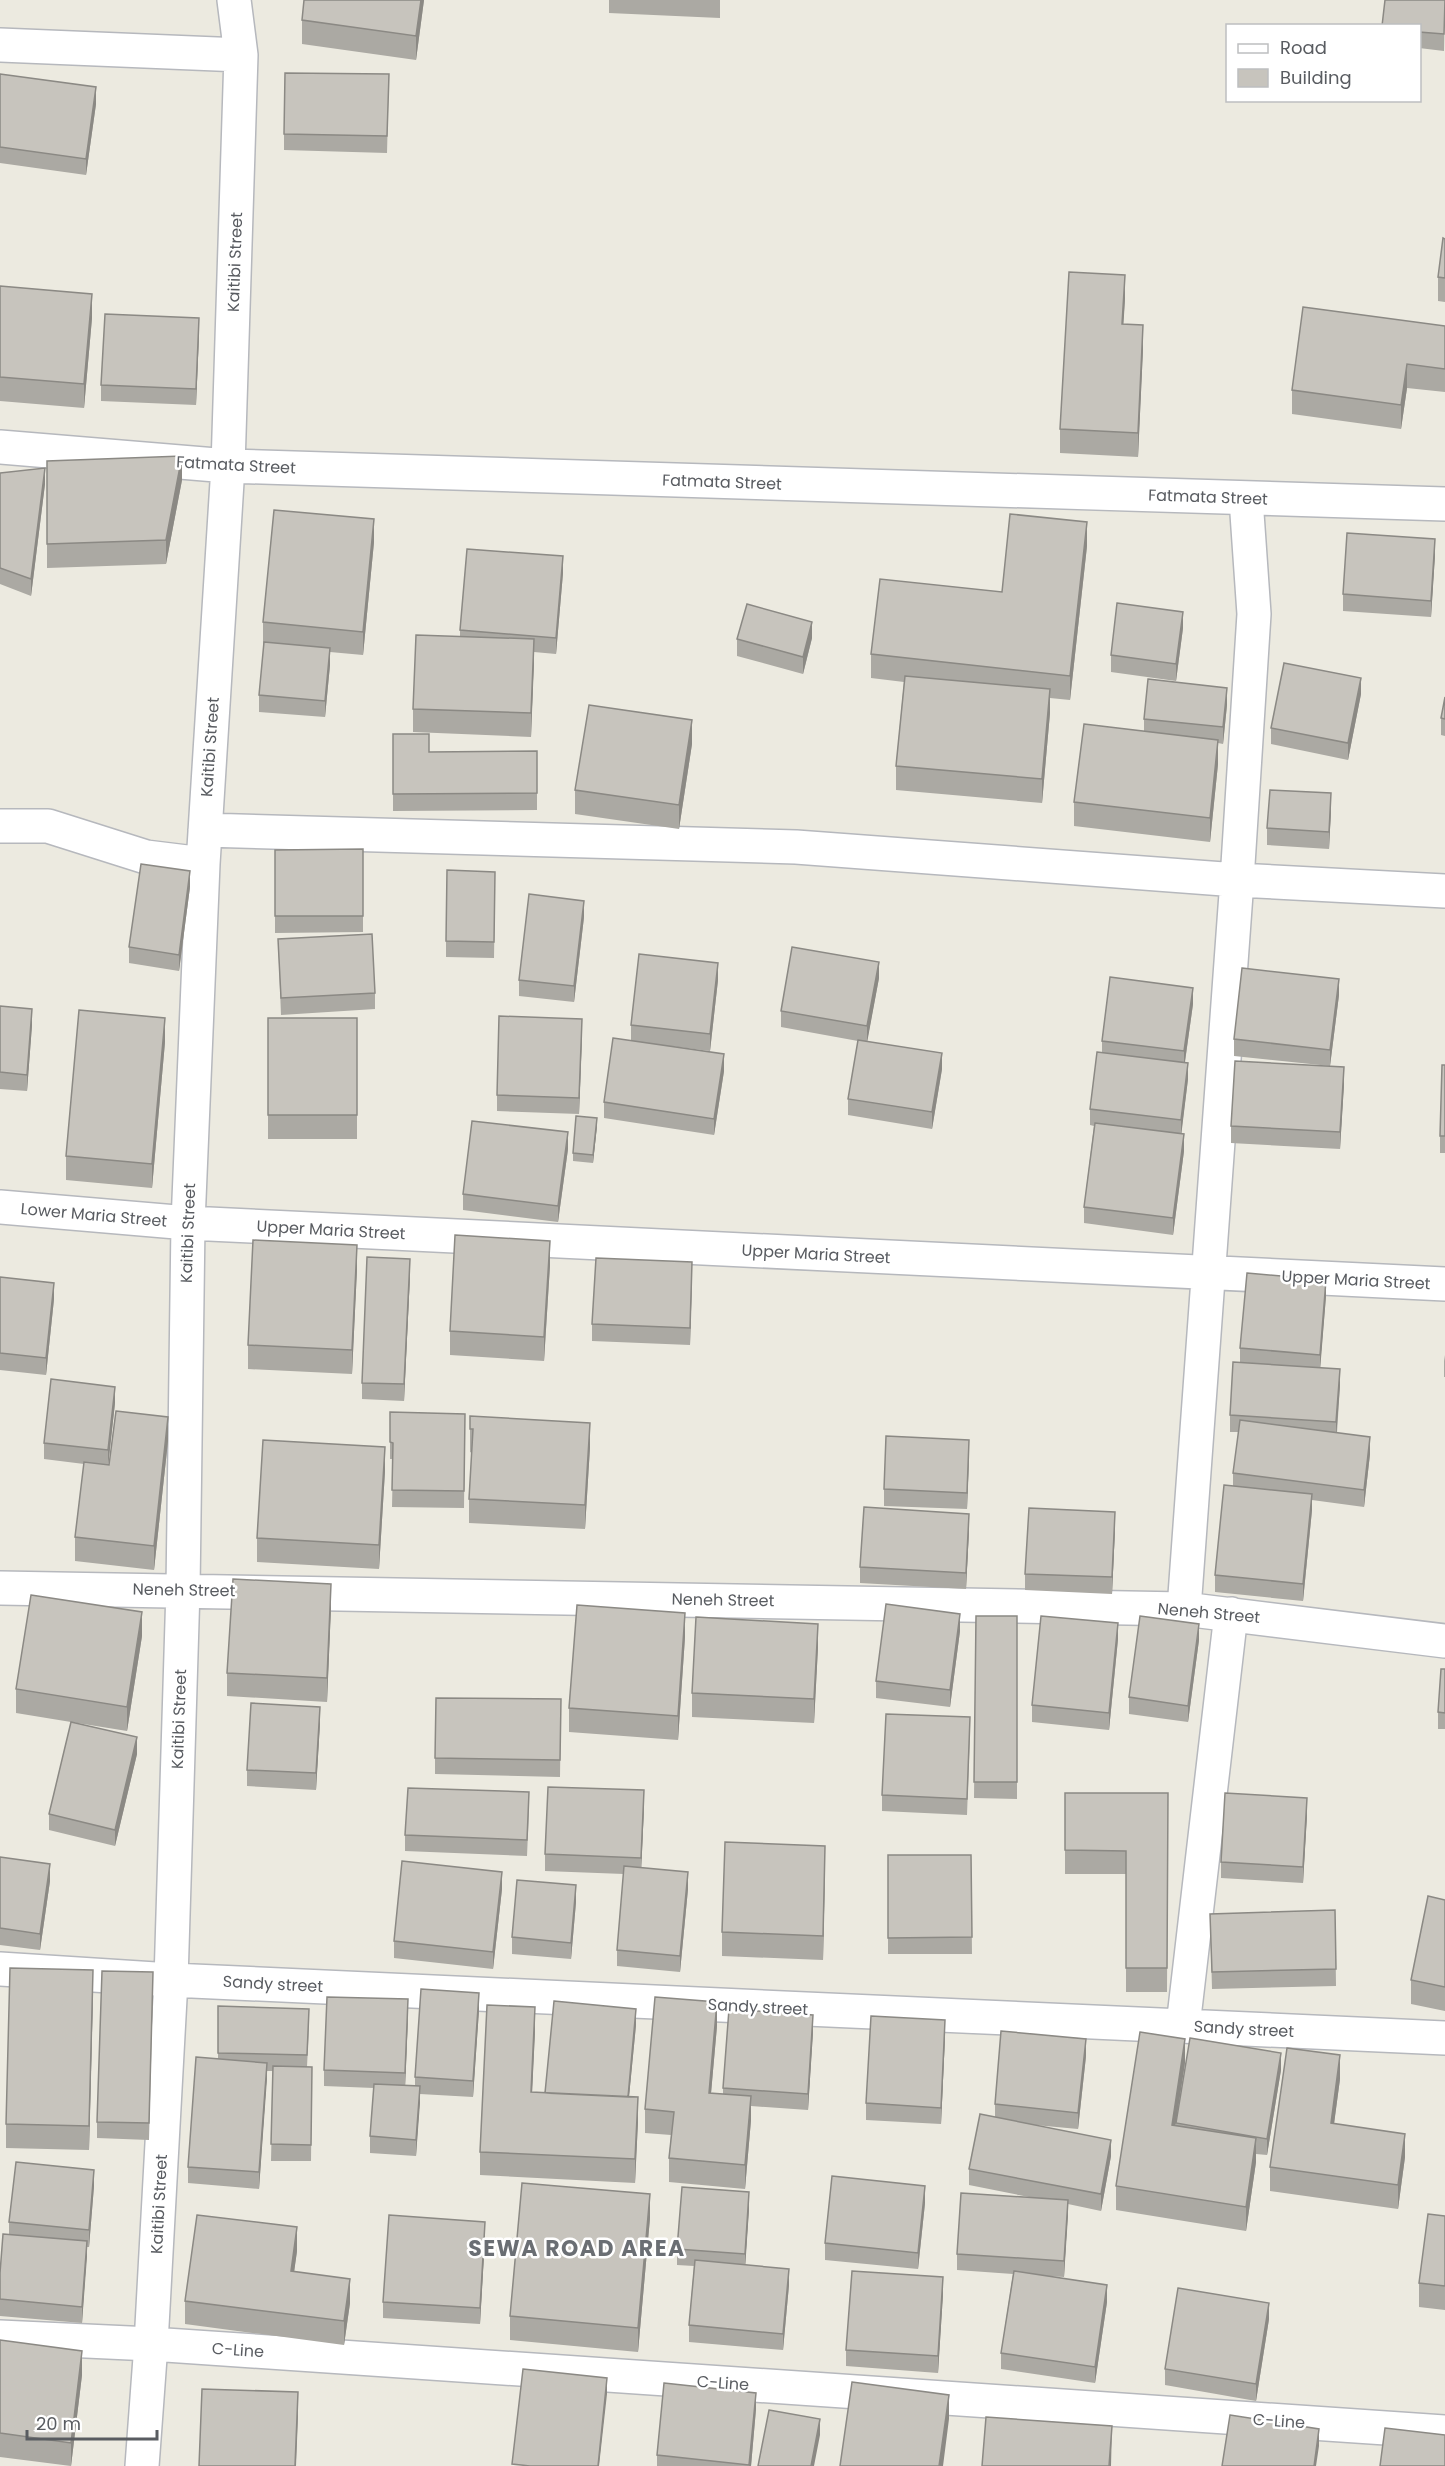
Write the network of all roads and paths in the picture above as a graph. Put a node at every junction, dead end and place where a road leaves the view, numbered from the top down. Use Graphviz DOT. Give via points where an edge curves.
graph roads {
  1 [pos="234,0"];
  2 [pos="0,45"];
  3 [pos="242,56"];
  4 [pos="0,447"];
  5 [pos="228,466"];
  6 [pos="1246,499"];
  7 [pos="1445,504"];
  8 [pos="0,826"];
  9 [pos="205,830"];
  10 [pos="203,864"];
  11 [pos="1237,880"];
  12 [pos="1445,891"];
  13 [pos="0,1208"];
  14 [pos="188,1222"];
  15 [pos="1207,1273"];
  16 [pos="1445,1284"];
  17 [pos="0,1588"];
  18 [pos="183,1589"];
  19 [pos="1184,1609"];
  20 [pos="1231,1614"];
  21 [pos="1445,1641"];
  22 [pos="0,1969"];
  23 [pos="171,1980"];
  24 [pos="1183,2026"];
  25 [pos="1445,2038"];
  26 [pos="0,2337"];
  27 [pos="151,2344"];
  28 [pos="1445,2432"];
  29 [pos="142,2466"];
  1 -- 3 [label="street, Kaitibi Street"];
  2 -- 3 [label="street"];
  3 -- 5 [label="street, Kaitibi Street"];
  4 -- 5 [label="street, Fatmata Street"];
  5 -- 6 [label="street, Fatmata Street"];
  5 -- 9 [label="street, Kaitibi Street"];
  6 -- 7 [label="street, Fatmata Street"];
  6 -- 11 [label="street" via="1254,614"];
  8 -- 10 [label="street" via="48,826 146,857"];
  9 -- 10 [label="street, Kaitibi Street"];
  9 -- 11 [label="street" via="796,847"];
  10 -- 14 [label="street, Kaitibi Street"];
  11 -- 12 [label="street"];
  11 -- 15 [label="street"];
  13 -- 14 [label="street, Lower Maria Street"];
  14 -- 15 [label="street, Upper Maria Street"];
  14 -- 18 [label="street, Kaitibi Street"];
  15 -- 16 [label="street, Upper Maria Street"];
  15 -- 19 [label="street"];
  17 -- 18 [label="street, Neneh Street"];
  18 -- 19 [label="street, Neneh Street"];
  18 -- 23 [label="street, Kaitibi Street"];
  19 -- 20 [label="street, Neneh Street"];
  20 -- 21 [label="street, Neneh Street"];
  20 -- 24 [label="street"];
  22 -- 23 [label="street, Sandy street"];
  23 -- 24 [label="street, Sandy street"];
  23 -- 27 [label="street, Kaitibi Street"];
  24 -- 25 [label="street, Sandy street"];
  26 -- 27 [label="street, C-Line"];
  27 -- 28 [label="street, C-Line"];
  27 -- 29 [label="street, Kaitibi Street"];
}
